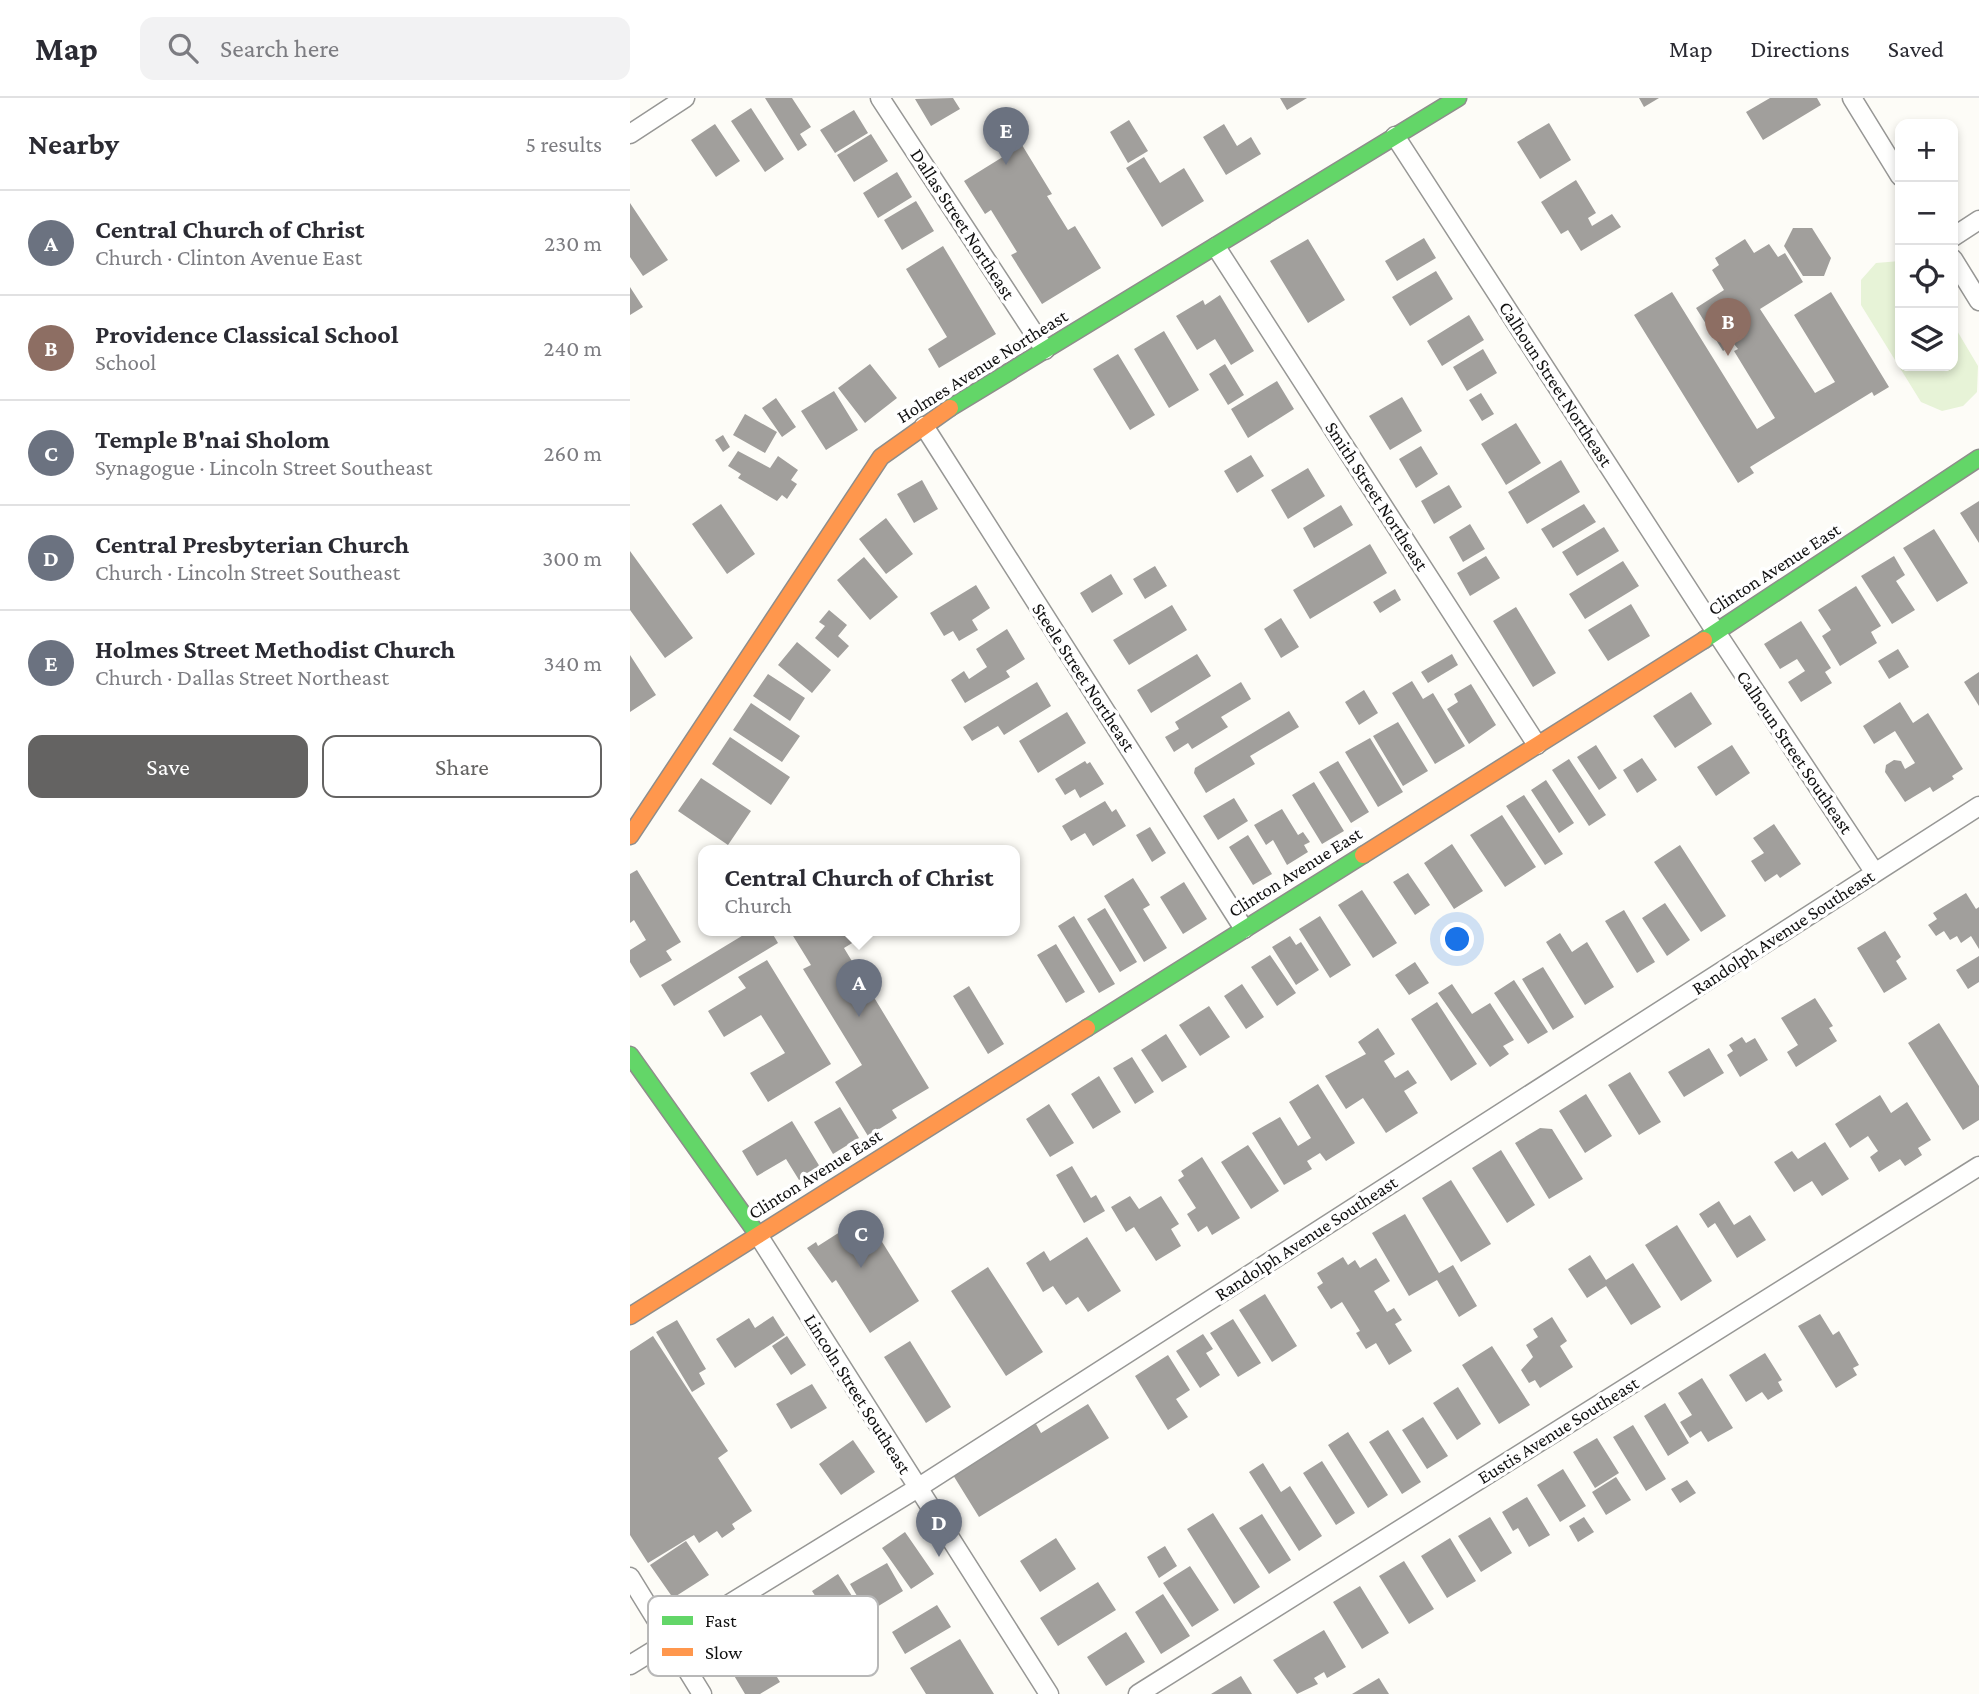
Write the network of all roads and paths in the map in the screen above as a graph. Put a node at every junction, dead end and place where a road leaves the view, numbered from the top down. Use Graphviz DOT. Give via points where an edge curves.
graph roads {
  1 [pos="685,98"];
  2 [pos="880,98"];
  3 [pos="1458,98"];
  4 [pos="1852,98"];
  5 [pos="630,134"];
  6 [pos="1395,136"];
  7 [pos="1895,168"];
  8 [pos="1979,220"];
  9 [pos="1958,234"];
  10 [pos="1216,247"];
  11 [pos="1958,267"];
  12 [pos="1979,301"];
  13 [pos="1045,350"];
  14 [pos="924,426"];
  15 [pos="1979,458"];
  16 [pos="1716,632"];
  17 [pos="1537,745"];
  18 [pos="1979,806"];
  19 [pos="630,836"];
  20 [pos="1875,873"];
  21 [pos="1244,929"];
  22 [pos="630,1055"];
  23 [pos="1979,1166"];
  24 [pos="758,1235"];
  25 [pos="630,1316"];
  26 [pos="916,1489"];
  27 [pos="630,1577"];
  28 [pos="742,1596"];
  29 [pos="648,1607"];
  30 [pos="648,1654"];
  31 [pos="630,1665"];
  32 [pos="691,1676"];
  33 [pos="702,1694"];
  34 [pos="1049,1694"];
  35 [pos="1138,1694"];
  1 -- 5 [label="street"];
  2 -- 13 [label="street, Dallas Street Northeast"];
  3 -- 6 [label="street, Holmes Avenue Northeast"];
  4 -- 7 [label="street"];
  6 -- 10 [label="street, Holmes Avenue Northeast"];
  6 -- 16 [label="street, Calhoun Street Northeast"];
  8 -- 9 [label="street"];
  10 -- 13 [label="street, Holmes Avenue Northeast"];
  10 -- 17 [label="street, Smith Street Northeast"];
  11 -- 12 [label="street"];
  13 -- 14 [label="street, Holmes Avenue Northeast"];
  14 -- 19 [label="street, Holmes Avenue Northeast" via="881,457"];
  14 -- 21 [label="street, Steele Street Northeast"];
  15 -- 16 [label="street, Clinton Avenue East"];
  16 -- 17 [label="street, Clinton Avenue East"];
  16 -- 20 [label="street, Calhoun Street Southeast"];
  17 -- 21 [label="street, Clinton Avenue East"];
  18 -- 20 [label="street, Randolph Avenue Southeast"];
  20 -- 26 [label="street, Randolph Avenue Southeast"];
  21 -- 24 [label="street, Clinton Avenue East"];
  22 -- 24 [label="street"];
  23 -- 35 [label="street, Eustis Avenue Southeast"];
  24 -- 25 [label="street, Clinton Avenue East"];
  24 -- 26 [label="street, Lincoln Street Southeast"];
  26 -- 28 [label="street, Randolph Avenue Southeast"];
  26 -- 34 [label="street, Lincoln Street Southeast"];
  27 -- 29 [label="street"];
  30 -- 31 [label="street, Randolph Avenue Southeast"];
  32 -- 33 [label="street"];
}
